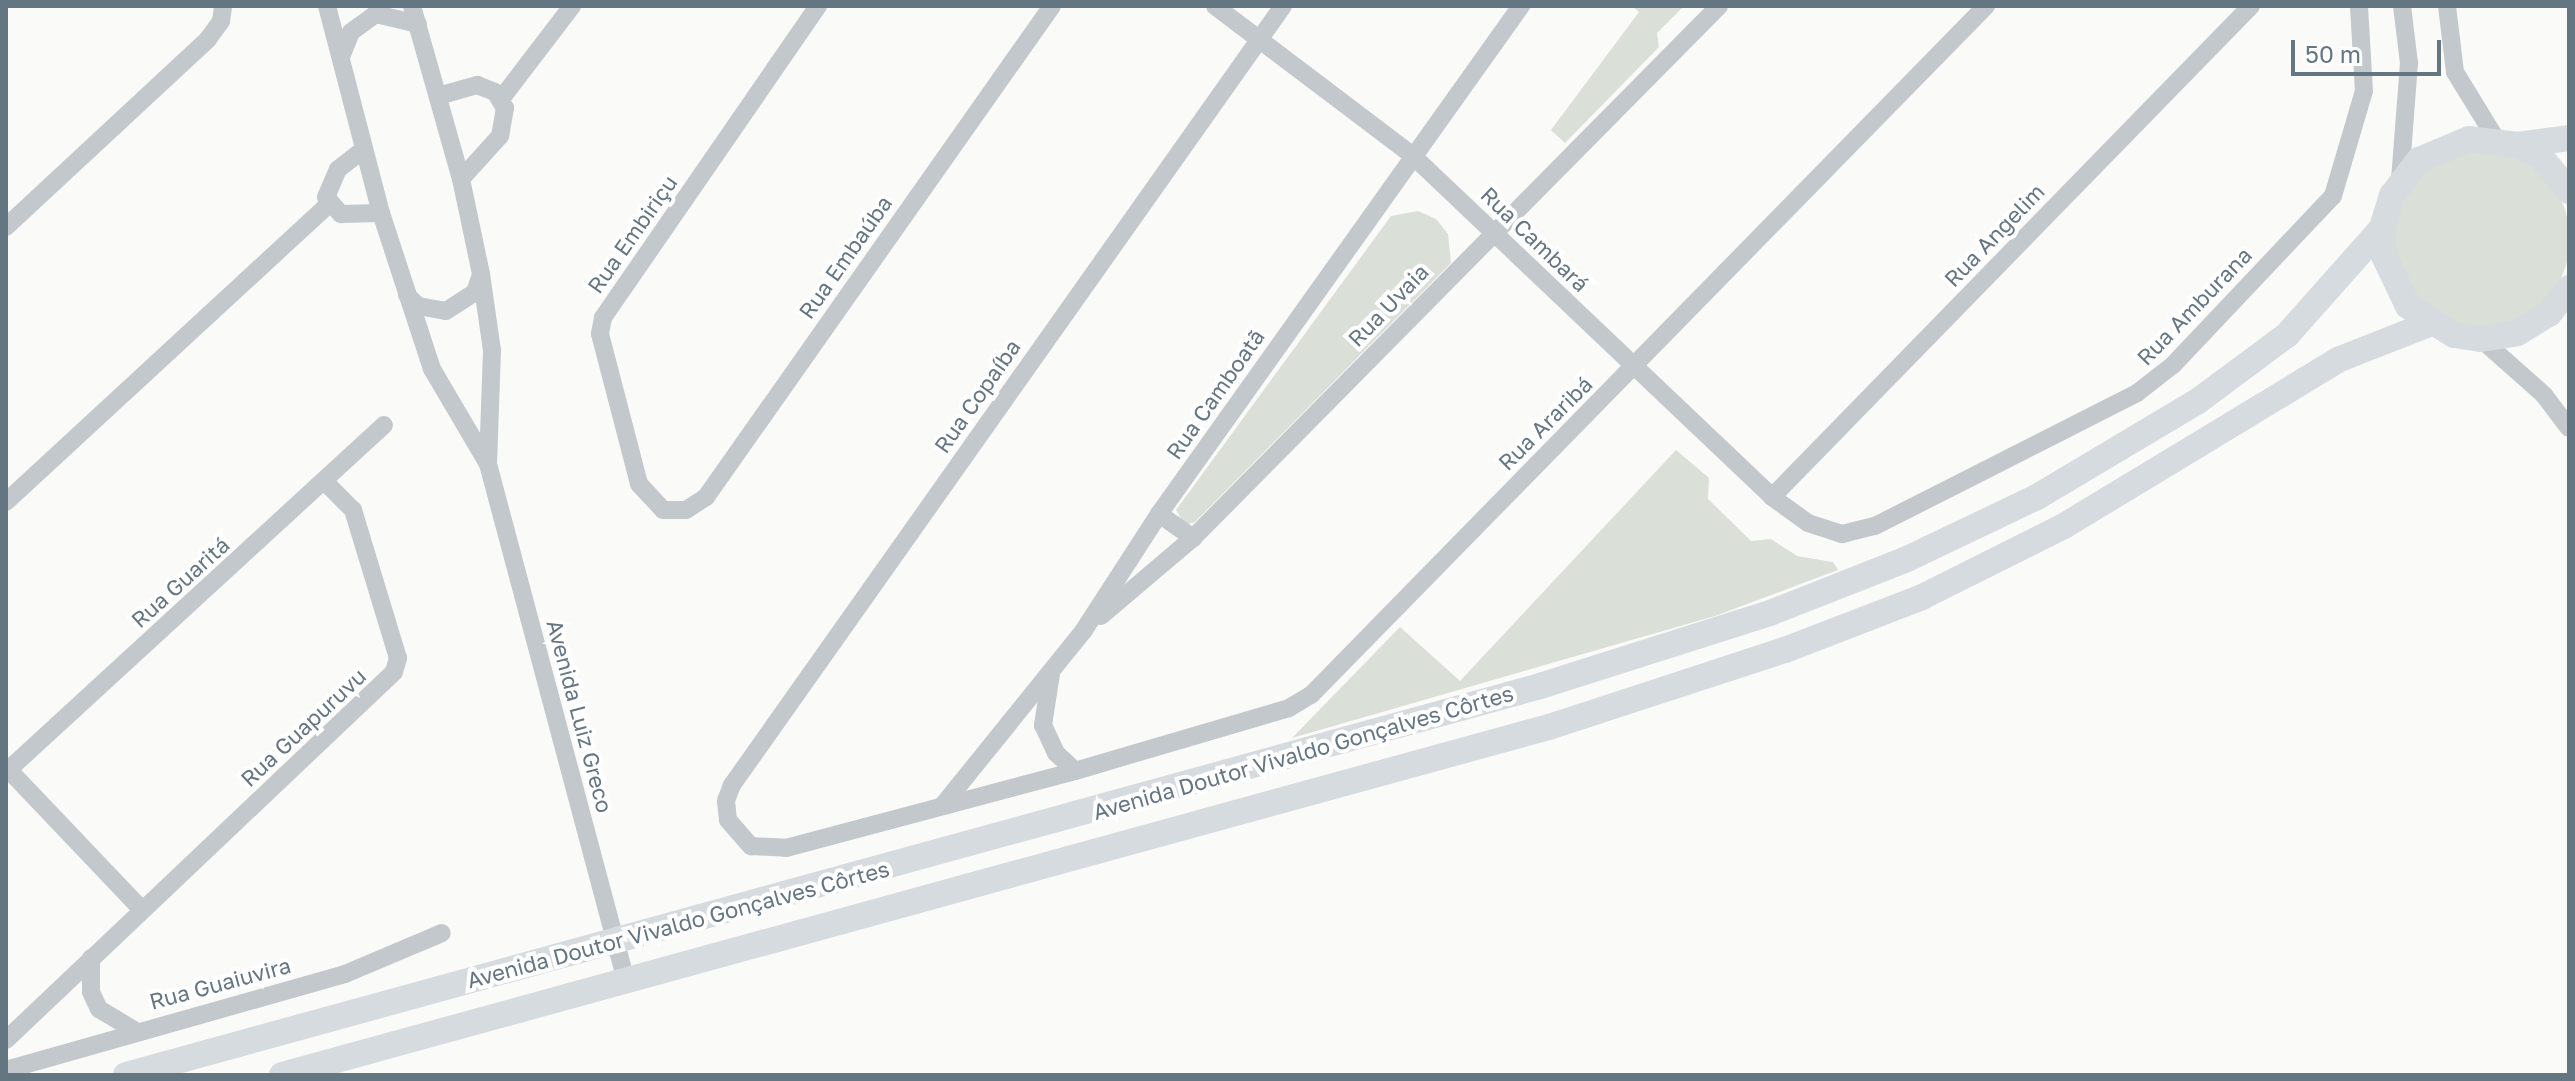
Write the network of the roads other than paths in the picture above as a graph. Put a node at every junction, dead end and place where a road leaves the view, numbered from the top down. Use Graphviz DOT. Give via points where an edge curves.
graph roads {
  1 [pos="223,6"];
  2 [pos="327,6"];
  3 [pos="572,6"];
  4 [pos="818,6"];
  5 [pos="1052,6"];
  6 [pos="1215,6"];
  7 [pos="1283,6"];
  8 [pos="1521,6"];
  9 [pos="1719,6"];
  10 [pos="1986,6"];
  11 [pos="2251,6"];
  12 [pos="2359,6"];
  13 [pos="2402,6"];
  14 [pos="2447,6"];
  15 [pos="415,15"];
  16 [pos="1261,38"];
  17 [pos="341,57"];
  18 [pos="438,96"];
  19 [pos="501,99"];
  20 [pos="2569,138"];
  21 [pos="2507,142"];
  22 [pos="364,149"];
  23 [pos="1413,156"];
  24 [pos="461,179"];
  25 [pos="2400,180"];
  26 [pos="2569,191"];
  27 [pos="329,204"];
  28 [pos="381,213"];
  29 [pos="6,227"];
  30 [pos="2382,228"];
  31 [pos="1493,232"];
  32 [pos="481,274"];
  33 [pos="2569,288"];
  34 [pos="405,293"];
  35 [pos="2429,324"];
  36 [pos="2481,339"];
  37 [pos="1633,367"];
  38 [pos="384,425"];
  39 [pos="2569,428"];
  40 [pos="488,464"];
  41 [pos="325,482"];
  42 [pos="1772,497"];
  43 [pos="6,502"];
  44 [pos="663,510"];
  45 [pos="1159,514"];
  46 [pos="1808,523"];
  47 [pos="1193,538"];
  48 [pos="1084,630"];
  49 [pos="1051,672"];
  50 [pos="7,770"];
  51 [pos="1075,771"];
  52 [pos="943,805"];
  53 [pos="733,829"];
  54 [pos="141,909"];
  55 [pos="442,933"];
  56 [pos="615,941"];
  57 [pos="91,958"];
  58 [pos="626,981"];
  59 [pos="134,1030"];
  60 [pos="6,1040"];
  61 [pos="6,1070"];
  62 [pos="126,1075"];
  63 [pos="282,1075"];
  1 -- 29 [label="street" via="208,39"];
  2 -- 17 [label="street, Avenida Luiz Greco"];
  3 -- 19 [label="street"];
  4 -- 44 [label="street, Rua Embiriçu" via="603,318 600,334 639,484"];
  5 -- 44 [label="street, Rua Embaúba" via="706,497 686,510"];
  6 -- 16 [label="street, Rua Cambará"];
  7 -- 16 [label="street, Rua Copaíba"];
  8 -- 23 [label="street, Rua Camboatã"];
  9 -- 31 [label="street, Rua Uvaia"];
  10 -- 37 [label="street, Rua Araribá"];
  11 -- 42 [label="street, Rua Angelim"];
  12 -- 46 [label="street, Rua Amburana" via="2364,91 2333,196 2157,381 1875,526 1842,534"];
  13 -- 25 [label="street" via="2409,63"];
  14 -- 21 [label="street" via="2455,72"];
  15 -- 17 [label="street" via="376,14 351,32"];
  15 -- 18 [label="street, Avenida Luiz Greco"];
  16 -- 23 [label="street, Rua Cambará"];
  16 -- 53 [label="street, Rua Copaíba" via="732,785 726,801"];
  17 -- 22 [label="street, Avenida Luiz Greco"];
  18 -- 19 [label="street" via="477,85"];
  18 -- 24 [label="street, Avenida Luiz Greco"];
  19 -- 24 [label="street" via="505,127"];
  20 -- 21 [label="main road"];
  21 -- 25 [label="main road" via="2442,146"];
  21 -- 26 [label="main road" via="2541,157"];
  22 -- 27 [label="street" via="329,182"];
  22 -- 28 [label="street, Avenida Luiz Greco"];
  23 -- 31 [label="street, Rua Cambará"];
  23 -- 45 [label="street, Rua Camboatã"];
  24 -- 32 [label="street, Avenida Luiz Greco"];
  25 -- 30 [label="main road"];
  27 -- 28 [label="street" via="348,215"];
  27 -- 43 [label="street"];
  28 -- 34 [label="street, Avenida Luiz Greco"];
  30 -- 35 [label="main road" via="2392,282"];
  30 -- 56 [label="main road, Avenida Doutor Vivaldo Gonçalves Côrtes" via="2310,312 2246,369 2037,497 1907,559 1770,613 1540,686"];
  31 -- 37 [label="street, Rua Cambará"];
  31 -- 47 [label="street, Rua Uvaia"];
  32 -- 34 [label="street" via="475,292 446,311 418,306"];
  32 -- 40 [label="street, Avenida Luiz Greco" via="492,350"];
  33 -- 36 [label="main road" via="2534,325"];
  34 -- 40 [label="street, Avenida Luiz Greco" via="432,369"];
  35 -- 36 [label="main road"];
  35 -- 58 [label="main road, Avenida Doutor Vivaldo Gonçalves Côrtes" via="2331,364 2064,526 1922,597 1785,650 1549,727"];
  36 -- 39 [label="street" via="2544,395"];
  37 -- 42 [label="street, Rua Cambará"];
  37 -- 51 [label="street, Rua Araribá" via="1311,695 1289,708"];
  38 -- 41 [label="street, Rua Guaritá"];
  40 -- 56 [label="street, Avenida Luiz Greco"];
  41 -- 50 [label="street, Rua Guaritá"];
  41 -- 54 [label="street, Rua Guapuruvu" via="353,510 398,658 394,672"];
  42 -- 46 [label="street, Rua Cambará"];
  45 -- 47 [label="street"];
  45 -- 48 [label="street, Rua Camboatã"];
  47 -- 48 [label="street, Rua Uvaia"];
  48 -- 49 [label="street, Rua Camboatã"];
  49 -- 51 [label="street" via="1043,725 1056,753"];
  49 -- 52 [label="street, Rua Camboatã"];
  50 -- 54 [label="street"];
  51 -- 52 [label="street, Rua Araribá"];
  52 -- 53 [label="street, Rua Araribá" via="766,851"];
  54 -- 57 [label="street, Rua Guapuruvu"];
  55 -- 59 [label="street, Rua Guaiuvira" via="345,974"];
  56 -- 58 [label="street, Avenida Luiz Greco"];
  56 -- 62 [label="main road, Avenida Doutor Vivaldo Gonçalves Côrtes"];
  57 -- 59 [label="street" via="88,977 99,1009"];
  57 -- 60 [label="street, Rua Guapuruvu"];
  58 -- 63 [label="main road, Avenida Doutor Vivaldo Gonçalves Côrtes"];
  59 -- 61 [label="street, Rua Guaiuvira"];
}
